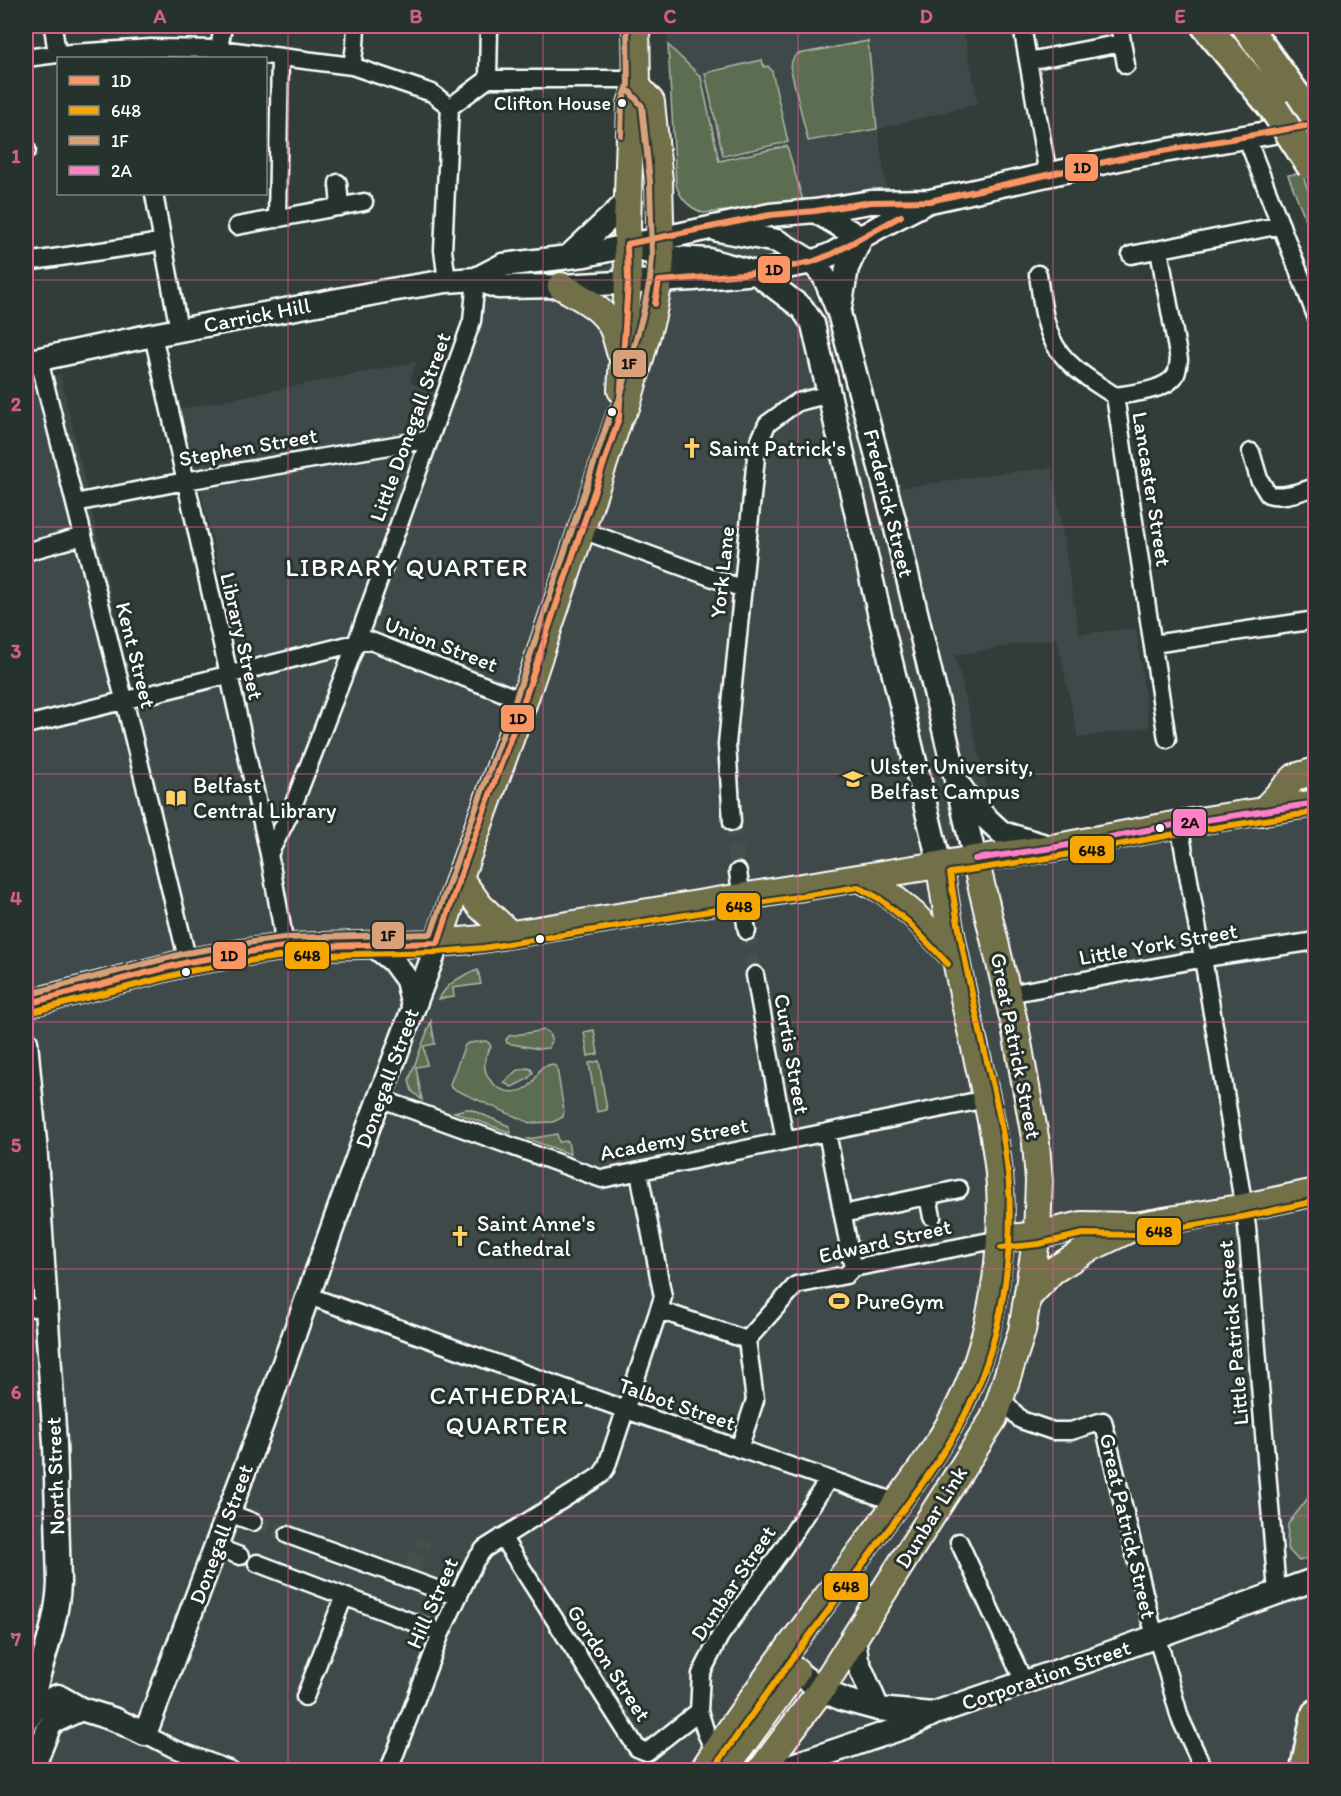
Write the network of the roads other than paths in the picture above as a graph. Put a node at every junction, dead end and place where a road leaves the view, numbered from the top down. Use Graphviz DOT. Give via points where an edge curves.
graph roads {
  1 [pos="53,26"];
  2 [pos="223,26"];
  3 [pos="356,26"];
  4 [pos="489,26"];
  5 [pos="636,26"];
  6 [pos="1022,26"];
  7 [pos="1206,26"];
  8 [pos="1246,26"];
  9 [pos="219,49"];
  10 [pos="151,53"];
  11 [pos="57,54"];
  12 [pos="280,57"];
  13 [pos="26,58"];
  14 [pos="1028,61"];
  15 [pos="1126,65"];
  16 [pos="352,66"];
  17 [pos="488,79"];
  18 [pos="637,82"];
  19 [pos="457,103"];
  20 [pos="1287,104"];
  21 [pos="1316,124"];
  22 [pos="1246,136"];
  23 [pos="1314,171"];
  24 [pos="1048,175"];
  25 [pos="338,183"];
  26 [pos="154,195"];
  27 [pos="628,201"];
  28 [pos="930,201"];
  29 [pos="364,202"];
  30 [pos="847,206"];
  31 [pos="340,207"];
  32 [pos="815,211"];
  33 [pos="277,219"];
  34 [pos="1281,225"];
  35 [pos="237,226"];
  36 [pos="708,228"];
  37 [pos="870,232"];
  38 [pos="162,240"];
  39 [pos="627,244"];
  40 [pos="1159,250"];
  41 [pos="1131,255"];
  42 [pos="569,256"];
  43 [pos="660,258"];
  44 [pos="26,262"];
  45 [pos="812,262"];
  46 [pos="756,273"];
  47 [pos="1038,274"];
  48 [pos="476,279"];
  49 [pos="447,281"];
  50 [pos="628,282"];
  51 [pos="561,286"];
  52 [pos="839,313"];
  53 [pos="1316,316"];
  54 [pos="179,330"];
  55 [pos="153,335"];
  56 [pos="622,358"];
  57 [pos="30,362"];
  58 [pos="830,394"];
  59 [pos="1115,396"];
  60 [pos="619,418"];
  61 [pos="430,439"];
  62 [pos="1251,452"];
  63 [pos="185,481"];
  64 [pos="1316,487"];
  65 [pos="75,504"];
  66 [pos="582,530"];
  67 [pos="83,536"];
  68 [pos="26,552"];
  69 [pos="743,589"];
  70 [pos="1316,620"];
  71 [pos="357,641"];
  72 [pos="1153,644"];
  73 [pos="227,673"];
  74 [pos="124,699"];
  75 [pos="524,701"];
  76 [pos="26,725"];
  77 [pos="1167,739"];
  78 [pos="1316,771"];
  79 [pos="956,779"];
  80 [pos="1316,803"];
  81 [pos="1262,812"];
  82 [pos="732,822"];
  83 [pos="1179,824"];
  84 [pos="1052,848"];
  85 [pos="269,854"];
  86 [pos="975,859"];
  87 [pos="939,866"];
  88 [pos="738,872"];
  89 [pos="859,878"];
  90 [pos="460,879"];
  91 [pos="741,897"];
  92 [pos="747,931"];
  93 [pos="510,934"];
  94 [pos="1316,940"];
  95 [pos="438,943"];
  96 [pos="373,945"];
  97 [pos="284,947"];
  98 [pos="955,958"];
  99 [pos="1203,958"];
  100 [pos="188,962"];
  101 [pos="755,975"];
  102 [pos="1008,994"];
  103 [pos="26,1004"];
  104 [pos="413,1006"];
  105 [pos="26,1042"];
  106 [pos="379,1098"];
  107 [pos="986,1099"];
  108 [pos="827,1132"];
  109 [pos="785,1141"];
  110 [pos="1036,1143"];
  111 [pos="639,1172"];
  112 [pos="959,1189"];
  113 [pos="1316,1192"];
  114 [pos="928,1196"];
  115 [pos="1245,1207"];
  116 [pos="843,1214"];
  117 [pos="932,1216"];
  118 [pos="1135,1226"];
  119 [pos="1037,1235"];
  120 [pos="1000,1239"];
  121 [pos="853,1268"];
  122 [pos="309,1296"];
  123 [pos="1029,1297"];
  124 [pos="36,1308"];
  125 [pos="659,1310"];
  126 [pos="747,1340"];
  127 [pos="1001,1398"];
  128 [pos="626,1410"];
  129 [pos="739,1449"];
  130 [pos="828,1480"];
  131 [pos="896,1504"];
  132 [pos="229,1513"];
  133 [pos="253,1522"];
  134 [pos="288,1535"];
  135 [pos="502,1537"];
  136 [pos="959,1542"];
  137 [pos="216,1547"];
  138 [pos="240,1556"];
  139 [pos="257,1563"];
  140 [pos="1316,1579"];
  141 [pos="1277,1592"];
  142 [pos="344,1596"];
  143 [pos="458,1597"];
  144 [pos="441,1633"];
  145 [pos="1156,1637"];
  146 [pos="854,1639"];
  147 [pos="45,1658"];
  148 [pos="788,1665"];
  149 [pos="1024,1682"];
  150 [pos="821,1690"];
  151 [pos="305,1697"];
  152 [pos="69,1707"];
  153 [pos="28,1709"];
  154 [pos="878,1709"];
  155 [pos="699,1711"];
  156 [pos="932,1714"];
  157 [pos="1316,1714"];
  158 [pos="146,1734"];
  159 [pos="714,1764"];
  160 [pos="32,1770"];
  161 [pos="231,1770"];
  162 [pos="389,1770"];
  163 [pos="761,1770"];
  164 [pos="778,1770"];
  165 [pos="1204,1770"];
  166 [pos="1307,1770"];
  1 -- 11 [label="street"];
  2 -- 9 [label="street"];
  3 -- 16 [label="street"];
  4 -- 17 [label="street"];
  5 -- 18 [label="main road, Donegall Street"];
  6 -- 14 [label="street"];
  7 -- 20 [label="highway"];
  8 -- 20 [label="highway"];
  9 -- 10 [label="street"];
  9 -- 12 [label="street"];
  10 -- 11 [label="street"];
  11 -- 13 [label="street"];
  12 -- 16 [label="street"];
  12 -- 33 [label="street"];
  14 -- 15 [label="street" via="1121,36"];
  14 -- 24 [label="street"];
  16 -- 19 [label="street"];
  17 -- 18 [label="street"];
  17 -- 19 [label="street"];
  18 -- 27 [label="main road, Donegall Street" via="631,105"];
  18 -- 43 [label="main road, Donegall Street" via="651,102 659,181"];
  19 -- 49 [label="street" via="443,250"];
  20 -- 21 [label="highway"];
  20 -- 23 [label="highway, bridge"];
  21 -- 22 [label="main road"];
  22 -- 24 [label="main road"];
  22 -- 34 [label="street"];
  24 -- 28 [label="main road"];
  25 -- 31 [label="street"];
  26 -- 38 [label="street"];
  27 -- 39 [label="main road, Donegall Street"];
  27 -- 42 [label="main road"];
  28 -- 30 [label="main road"];
  28 -- 37 [label="main road"];
  29 -- 31 [label="street"];
  30 -- 32 [label="main road"];
  30 -- 37 [label="main road"];
  31 -- 33 [label="street"];
  32 -- 36 [label="main road" via="770,215"];
  32 -- 37 [label="main road"];
  33 -- 35 [label="street"];
  34 -- 40 [label="street"];
  34 -- 53 [label="street"];
  36 -- 43 [label="main road"];
  36 -- 45 [label="main road, Frederick Street" via="777,241"];
  37 -- 45 [label="main road"];
  37 -- 52 [label="main road" via="847,268"];
  38 -- 44 [label="street"];
  38 -- 54 [label="street"];
  39 -- 42 [label="main road, Carrick Hill"];
  39 -- 43 [label="main road"];
  39 -- 50 [label="main road, Donegall Street"];
  40 -- 41 [label="street"];
  40 -- 59 [label="street" via="1179,360 1176,373 1160,387"];
  42 -- 48 [label="main road, Carrick Hill" via="503,264"];
  43 -- 46 [label="main road" via="693,279"];
  43 -- 50 [label="main road, Carrick Hill"];
  43 -- 60 [label="main road, Donegall Street" via="652,316 627,405"];
  45 -- 46 [label="main road"];
  45 -- 52 [label="main road, Frederick Street" via="824,276"];
  46 -- 58 [label="main road, Frederick Street" via="808,315"];
  47 -- 59 [label="street, Lancaster Street" via="1052,342 1080,372"];
  48 -- 49 [label="main road, Carrick Hill"];
  48 -- 51 [label="main road, Carrick Hill" via="498,287"];
  48 -- 61 [label="street, Little Donegall Street" via="471,321"];
  49 -- 54 [label="main road, Carrick Hill"];
  50 -- 51 [label="main road, Carrick Hill"];
  50 -- 56 [label="main road, Donegall Street"];
  51 -- 56 [label="main road" via="589,302 606,319 613,328"];
  52 -- 79 [label="main road, Frederick Street"];
  54 -- 55 [label="main road, Carrick Hill"];
  55 -- 57 [label="main road, Carrick Hill"];
  55 -- 63 [label="street, Library Street"];
  56 -- 60 [label="main road, Donegall Street"];
  57 -- 65 [label="street, Kent Street"];
  58 -- 69 [label="street, York Lane" via="798,402 767,424 757,447"];
  58 -- 87 [label="main road, Frederick Street"];
  59 -- 72 [label="street, Lancaster Street"];
  60 -- 66 [label="main road, Donegall Street"];
  61 -- 63 [label="street, Stephen Street"];
  61 -- 71 [label="street, Little Donegall Street"];
  62 -- 64 [label="street" via="1268,494 1291,494"];
  63 -- 65 [label="street, Stephen Street"];
  63 -- 73 [label="street, Library Street"];
  65 -- 67 [label="street, Kent Street"];
  66 -- 69 [label="street"];
  66 -- 75 [label="main road, Donegall Street"];
  67 -- 68 [label="street"];
  67 -- 74 [label="street, Kent Street"];
  69 -- 82 [label="street, York Lane" via="727,744"];
  70 -- 72 [label="street"];
  71 -- 73 [label="street, Union Street"];
  71 -- 75 [label="street, Union Street" via="368,640"];
  71 -- 85 [label="street, Little Donegall Street" via="291,811"];
  72 -- 77 [label="street, Lancaster Street"];
  73 -- 74 [label="street, Union Street"];
  73 -- 85 [label="street, Library Street"];
  74 -- 76 [label="street, Union Street"];
  74 -- 100 [label="street, Kent Street"];
  75 -- 90 [label="main road, Donegall Street"];
  78 -- 81 [label="main road" via="1295,777"];
  79 -- 84 [label="main road" via="974,807 1002,832"];
  79 -- 86 [label="main road, Frederick Street"];
  80 -- 81 [label="main road"];
  81 -- 83 [label="main road"];
  83 -- 84 [label="main road"];
  83 -- 99 [label="street, Little Patrick Street"];
  84 -- 86 [label="main road"];
  85 -- 97 [label="street, Library Street"];
  86 -- 87 [label="main road"];
  86 -- 102 [label="main road, Great Patrick Street"];
  87 -- 89 [label="main road"];
  87 -- 98 [label="main road, Great Patrick Street"];
  88 -- 91 [label="street"];
  89 -- 91 [label="main road"];
  89 -- 98 [label="main road" via="885,891 914,915"];
  90 -- 93 [label="main road" via="480,906"];
  90 -- 95 [label="main road, Donegall Street"];
  91 -- 92 [label="street"];
  91 -- 93 [label="main road"];
  93 -- 95 [label="main road"];
  94 -- 99 [label="street, Little York Street"];
  95 -- 96 [label="main road"];
  95 -- 104 [label="main road, Donegall Street"];
  96 -- 97 [label="main road"];
  96 -- 104 [label="main road" via="393,961 407,980"];
  97 -- 100 [label="main road"];
  98 -- 107 [label="main road, Great Patrick Street"];
  99 -- 102 [label="street, Little York Street"];
  99 -- 115 [label="street, Little Patrick Street"];
  100 -- 103 [label="main road"];
  101 -- 109 [label="street, Curtis Street"];
  102 -- 110 [label="main road, Great Patrick Street"];
  104 -- 106 [label="main road, Donegall Street"];
  105 -- 124 [label="main road, North Street" via="35,1142"];
  106 -- 111 [label="street, Academy Street" via="602,1179"];
  106 -- 122 [label="main road, Donegall Street"];
  107 -- 108 [label="street, Academy Street"];
  107 -- 120 [label="main road, Great Patrick Street" via="1000,1187"];
  108 -- 109 [label="street, Academy Street"];
  108 -- 116 [label="street"];
  109 -- 111 [label="street, Academy Street"];
  110 -- 119 [label="main road, Great Patrick Street"];
  110 -- 120 [label="main road" via="1026,1180 1024,1209"];
  111 -- 125 [label="street, Hill Street" via="663,1297"];
  112 -- 114 [label="street"];
  113 -- 115 [label="main road"];
  114 -- 116 [label="street"];
  114 -- 117 [label="street"];
  115 -- 118 [label="main road"];
  115 -- 141 [label="street, Little Patrick Street"];
  116 -- 121 [label="street"];
  118 -- 119 [label="main road" via="1082,1225"];
  118 -- 123 [label="main road" via="1052,1271"];
  119 -- 120 [label="main road"];
  119 -- 123 [label="main road, Dunbar Link"];
  120 -- 121 [label="street, Edward Street"];
  120 -- 131 [label="main road, Dunbar Link" via="990,1312 964,1397"];
  121 -- 126 [label="street, Edward Street" via="846,1275 796,1286"];
  122 -- 128 [label="street, Talbot Street"];
  122 -- 132 [label="main road, Donegall Street" via="262,1403"];
  123 -- 127 [label="main road, Dunbar Link"];
  124 -- 147 [label="main road, North Street" via="56,1351 59,1583"];
  125 -- 126 [label="street"];
  125 -- 128 [label="street, Hill Street"];
  126 -- 129 [label="street" via="755,1400"];
  127 -- 145 [label="street, Great Patrick Street" via="1021,1420 1053,1431 1071,1431 1103,1421"];
  127 -- 146 [label="main road, Dunbar Link" via="994,1418"];
  128 -- 129 [label="street, Talbot Street"];
  128 -- 135 [label="street, Hill Street" via="601,1475"];
  129 -- 130 [label="street, Talbot Street"];
  130 -- 131 [label="street, Talbot Street"];
  130 -- 155 [label="street, Dunbar Street" via="720,1636 701,1674"];
  131 -- 148 [label="main road, Dunbar Link"];
  132 -- 133 [label="street"];
  132 -- 137 [label="main road, Donegall Street"];
  134 -- 143 [label="street" via="410,1574"];
  135 -- 143 [label="street, Hill Street" via="479,1555"];
  135 -- 155 [label="street, Gordon Street" via="637,1748 647,1752"];
  136 -- 149 [label="street"];
  137 -- 138 [label="street"];
  137 -- 158 [label="main road, Donegall Street"];
  139 -- 142 [label="street"];
  140 -- 141 [label="main road, Corporation Street"];
  141 -- 145 [label="main road, Corporation Street"];
  142 -- 144 [label="street"];
  142 -- 151 [label="street"];
  143 -- 144 [label="street, Hill Street"];
  144 -- 162 [label="street, Hill Street"];
  145 -- 149 [label="main road, Corporation Street"];
  145 -- 165 [label="street, Great Patrick Street" via="1180,1718"];
  146 -- 150 [label="main road, Dunbar Link"];
  146 -- 154 [label="main road" via="857,1660"];
  147 -- 152 [label="main road" via="54,1669 58,1689"];
  147 -- 153 [label="main road, North Street"];
  148 -- 150 [label="main road, Corporation Street"];
  148 -- 159 [label="main road, Dunbar Link"];
  149 -- 156 [label="main road, Corporation Street"];
  150 -- 154 [label="main road, Corporation Street"];
  150 -- 163 [label="main road, Dunbar Link"];
  152 -- 153 [label="main road" via="40,1704"];
  152 -- 158 [label="main road" via="116,1720"];
  152 -- 160 [label="main road" via="49,1727"];
  154 -- 156 [label="main road, Corporation Street"];
  155 -- 159 [label="street, Dunbar Street"];
  156 -- 164 [label="main road" via="902,1729"];
  157 -- 166 [label="highway"];
  158 -- 161 [label="street"];
}
